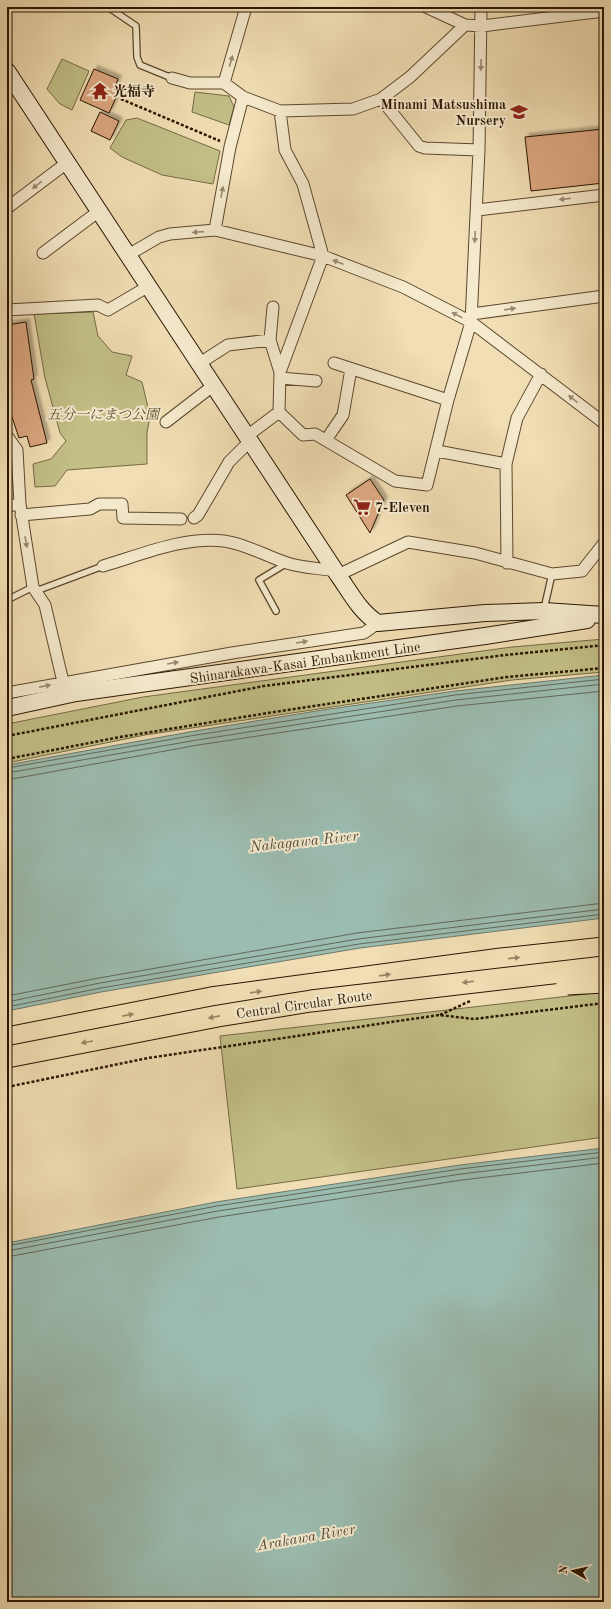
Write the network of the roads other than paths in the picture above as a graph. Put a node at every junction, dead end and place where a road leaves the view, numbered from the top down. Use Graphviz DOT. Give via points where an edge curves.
graph roads {
  1 [pos="108,7"];
  2 [pos="246,7"];
  3 [pos="426,7"];
  4 [pos="481,7"];
  5 [pos="604,11"];
  6 [pos="465,26"];
  7 [pos="482,26"];
  8 [pos="7,71"];
  9 [pos="172,78"];
  10 [pos="224,83"];
  11 [pos="243,97"];
  12 [pos="381,99"];
  13 [pos="280,111"];
  14 [pos="479,150"];
  15 [pos="68,162"];
  16 [pos="604,194"];
  17 [pos="7,208"];
  18 [pos="477,210"];
  19 [pos="99,211"];
  20 [pos="215,230"];
  21 [pos="43,252"];
  22 [pos="128,255"];
  23 [pos="323,256"];
  24 [pos="148,286"];
  25 [pos="604,296"];
  26 [pos="273,307"];
  27 [pos="7,310"];
  28 [pos="472,318"];
  29 [pos="270,340"];
  30 [pos="200,363"];
  31 [pos="334,363"];
  32 [pos="351,369"];
  33 [pos="541,374"];
  34 [pos="280,375"];
  35 [pos="316,381"];
  36 [pos="214,385"];
  37 [pos="448,400"];
  38 [pos="279,412"];
  39 [pos="166,422"];
  40 [pos="604,423"];
  41 [pos="7,436"];
  42 [pos="248,439"];
  43 [pos="326,440"];
  44 [pos="437,451"];
  45 [pos="506,464"];
  46 [pos="7,506"];
  47 [pos="21,509"];
  48 [pos="194,518"];
  49 [pos="181,519"];
  50 [pos="604,543"];
  51 [pos="288,563"];
  52 [pos="506,563"];
  53 [pos="103,566"];
  54 [pos="336,573"];
  55 [pos="552,574"];
  56 [pos="34,589"];
  57 [pos="7,600"];
  58 [pos="276,611"];
  59 [pos="544,611"];
  60 [pos="604,616"];
  61 [pos="378,623"];
  62 [pos="63,682"];
  63 [pos="7,693"];
  64 [pos="7,708"];
  65 [pos="604,948"];
  66 [pos="604,967"];
  67 [pos="488,979"];
  68 [pos="604,982"];
  69 [pos="7,1038"];
  70 [pos="7,1057"];
  1 -- 9 [label="lane" via="136,26 137,57 140,65"];
  10 -- 2 [label="street, one-way"];
  3 -- 6 [label="street"];
  4 -- 7 [label="street"];
  5 -- 7 [label="street"];
  6 -- 7 [label="street"];
  6 -- 12 [label="street" via="410,77"];
  7 -- 14 [label="street, one-way"];
  8 -- 15 [label="street"];
  9 -- 10 [label="street" via="190,83"];
  10 -- 11 [label="street"];
  11 -- 13 [label="street"];
  20 -- 11 [label="street, one-way" via="230,147"];
  12 -- 13 [label="street" via="353,109"];
  12 -- 14 [label="street" via="419,146"];
  13 -- 23 [label="street" via="285,150 303,184"];
  14 -- 18 [label="street"];
  15 -- 17 [label="street, one-way"];
  15 -- 19 [label="street"];
  16 -- 18 [label="street, one-way"];
  18 -- 28 [label="street, one-way"];
  19 -- 21 [label="street"];
  19 -- 22 [label="street"];
  20 -- 22 [label="street, one-way" via="159,237"];
  20 -- 23 [label="street"];
  22 -- 24 [label="street"];
  28 -- 23 [label="street, one-way" via="403,286"];
  23 -- 34 [label="street"];
  24 -- 27 [label="street" via="108,310 98,305"];
  24 -- 30 [label="street"];
  28 -- 25 [label="street, one-way"];
  26 -- 29 [label="street"];
  28 -- 33 [label="street"];
  28 -- 37 [label="street"];
  29 -- 30 [label="street" via="228,345"];
  29 -- 34 [label="street"];
  30 -- 36 [label="street"];
  31 -- 32 [label="street"];
  32 -- 37 [label="street"];
  32 -- 43 [label="street" via="343,415"];
  40 -- 33 [label="street, one-way"];
  33 -- 45 [label="street" via="517,418"];
  34 -- 35 [label="street"];
  34 -- 38 [label="street"];
  36 -- 39 [label="street"];
  36 -- 42 [label="street"];
  37 -- 44 [label="street"];
  38 -- 42 [label="street"];
  38 -- 43 [label="street" via="303,435 315,434"];
  41 -- 47 [label="street" via="17,450"];
  42 -- 48 [label="street" via="229,462"];
  42 -- 54 [label="street"];
  43 -- 44 [label="street" via="395,481 427,485"];
  44 -- 45 [label="street"];
  45 -- 52 [label="street"];
  46 -- 47 [label="street"];
  47 -- 49 [label="street" via="90,508 100,504 122,504 123,518"];
  47 -- 56 [label="street, one-way"];
  50 -- 55 [label="street" via="582,571"];
  51 -- 53 [label="street" via="225,541 205,540 184,543"];
  51 -- 54 [label="street"];
  51 -- 58 [label="lane" via="260,580"];
  52 -- 54 [label="street" via="475,553 408,542"];
  52 -- 55 [label="street"];
  53 -- 56 [label="lane"];
  54 -- 61 [label="street" via="361,609"];
  55 -- 59 [label="lane"];
  56 -- 57 [label="lane"];
  56 -- 62 [label="street" via="45,605"];
  59 -- 60 [label="street"];
  59 -- 61 [label="street" via="485,613"];
  60 -- 64 [label="street, Shinarakawa-Kasai Embankment Line" via="485,636 76,693"];
  62 -- 61 [label="street, one-way" via="364,633"];
  63 -- 62 [label="street, one-way"];
  69 -- 65 [label="highway, Central Circular Route, one-way" via="211,998 501,959"];
  66 -- 67 [label="highway, Central Circular Route, bridge"];
  67 -- 68 [label="highway, bridge" via="563,985"];
  67 -- 70 [label="highway, Central Circular Route, one-way, bridge" via="218,1016"];
}
